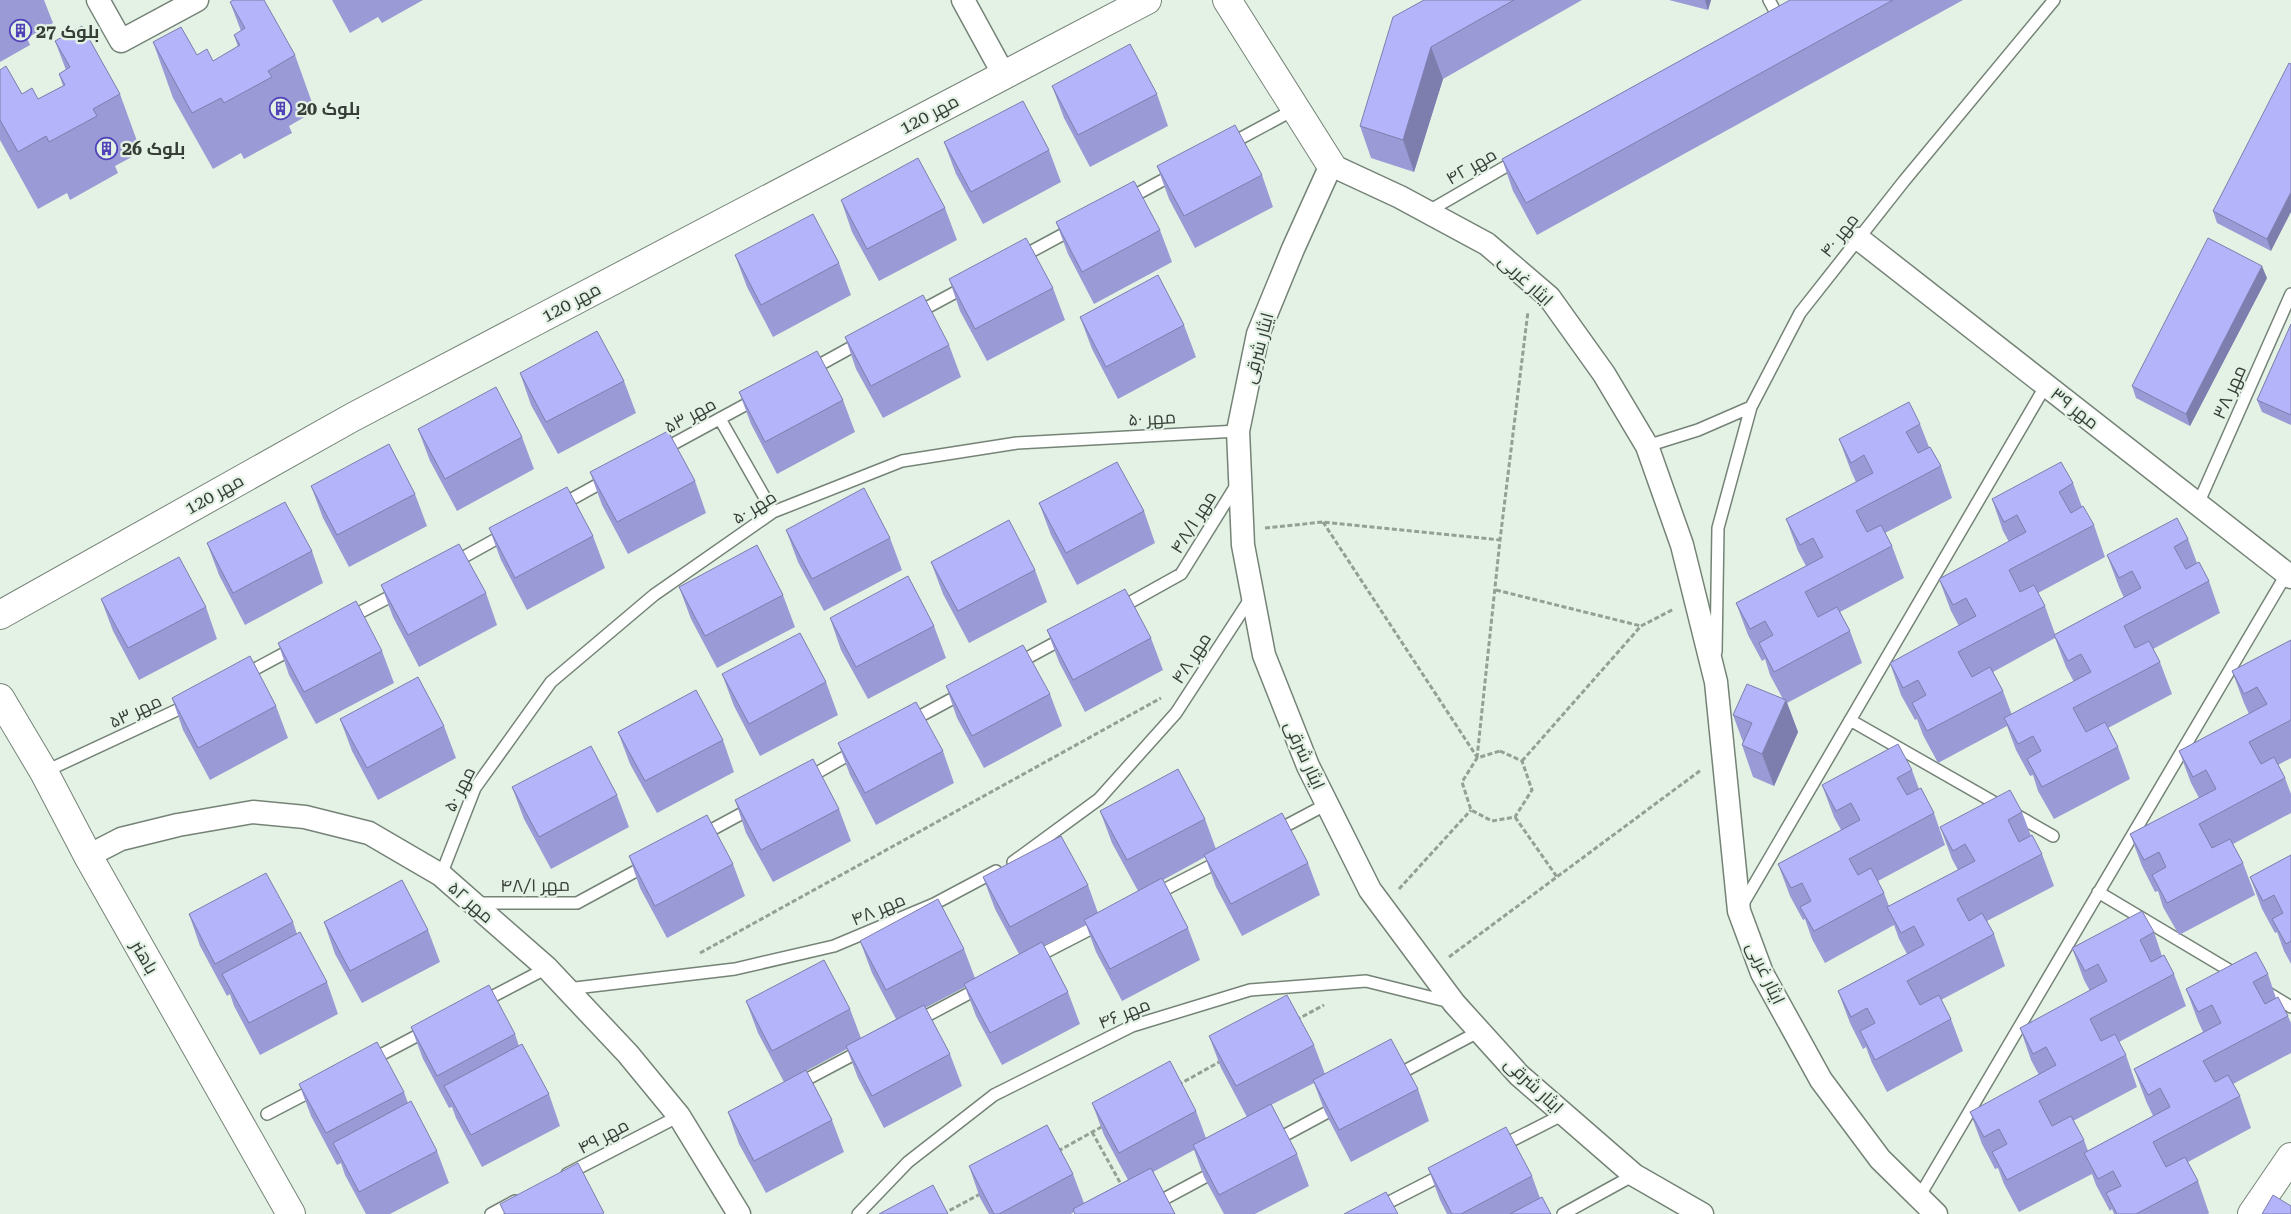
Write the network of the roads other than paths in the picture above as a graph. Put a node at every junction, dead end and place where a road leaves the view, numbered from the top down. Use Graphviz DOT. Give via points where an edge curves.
graph roads {
  1 [pos="98,0"];
  2 [pos="197,0"];
  3 [pos="963,0"];
  4 [pos="1147,0"];
  5 [pos="1227,0"];
  6 [pos="2054,0"];
  7 [pos="1787,4"];
  8 [pos="1770,9"];
  9 [pos="1004,75"];
  10 [pos="1295,109"];
  11 [pos="1217,151"];
  12 [pos="1529,153"];
  13 [pos="1191,165"];
  14 [pos="1331,165"];
  15 [pos="1112,207"];
  16 [pos="1427,212"];
  17 [pos="1086,222"];
  18 [pos="1858,238"];
  19 [pos="1008,264"];
  20 [pos="981,278"];
  21 [pos="2291,294"];
  22 [pos="903,320"];
  23 [pos="868,339"];
  24 [pos="798,376"];
  25 [pos="2046,385"];
  26 [pos="763,395"];
  27 [pos="1751,407"];
  28 [pos="720,419"];
  29 [pos="1238,431"];
  30 [pos="1647,446"];
  31 [pos="650,456"];
  32 [pos="615,475"];
  33 [pos="1240,478"];
  34 [pos="2198,504"];
  35 [pos="554,508"];
  36 [pos="773,512"];
  37 [pos="520,527"];
  38 [pos="1718,528"];
  39 [pos="441,569"];
  40 [pos="2289,575"];
  41 [pos="406,588"];
  42 [pos="1253,595"];
  43 [pos="1111,612"];
  44 [pos="0,615"];
  45 [pos="337,625"];
  46 [pos="1076,631"];
  47 [pos="311,639"];
  48 [pos="1006,669"];
  49 [pos="232,682"];
  50 [pos="1716,682"];
  51 [pos="971,688"];
  52 [pos="0,698"];
  53 [pos="198,700"];
  54 [pos="1850,720"];
  55 [pos="901,727"];
  56 [pos="866,746"];
  57 [pos="44,772"];
  58 [pos="796,784"];
  59 [pos="761,803"];
  60 [pos="1327,804"];
  61 [pos="1266,836"];
  62 [pos="2053,836"];
  63 [pos="691,841"];
  64 [pos="1230,855"];
  65 [pos="88,856"];
  66 [pos="656,860"];
  67 [pos="441,875"];
  68 [pos="2098,892"];
  69 [pos="1143,901"];
  70 [pos="473,903"];
  71 [pos="1739,911"];
  72 [pos="1108,920"];
  73 [pos="1020,966"];
  74 [pos="547,968"];
  75 [pos="994,980"];
  76 [pos="567,989"];
  77 [pos="1454,1003"];
  78 [pos="2291,1007"];
  79 [pos="468,1009"];
  80 [pos="442,1023"];
  81 [pos="906,1026"];
  82 [pos="1480,1032"];
  83 [pos="872,1045"];
  84 [pos="363,1064"];
  85 [pos="328,1082"];
  86 [pos="1383,1083"];
  87 [pos="784,1091"];
  88 [pos="1348,1101"];
  89 [pos="267,1114"];
  90 [pos="1564,1114"];
  91 [pos="679,1116"];
  92 [pos="1260,1148"];
  93 [pos="1486,1153"];
  94 [pos="2291,1157"];
  95 [pos="1225,1167"];
  96 [pos="1452,1170"];
  97 [pos="1634,1175"];
  98 [pos="559,1178"];
  99 [pos="525,1196"];
  100 [pos="1919,1197"];
  101 [pos="292,1214"];
  102 [pos="491,1214"];
  103 [pos="739,1214"];
  104 [pos="858,1214"];
  105 [pos="1136,1214"];
  106 [pos="1366,1214"];
  107 [pos="1564,1214"];
  108 [pos="1702,1214"];
  109 [pos="1936,1214"];
  110 [pos="2252,1214"];
  1 -- 2 [label="street" via="121,41"];
  3 -- 9 [label="street"];
  4 -- 9 [label="street, مهر 120"];
  5 -- 10 [label="street"];
  6 -- 18 [label="lane, مهر ۴۰"];
  7 -- 8 [label="lane"];
  9 -- 44 [label="street, مهر 120" via="353,416"];
  10 -- 11 [label="lane"];
  10 -- 14 [label="street"];
  12 -- 16 [label="lane, مهر ۴۲"];
  13 -- 15 [label="lane"];
  14 -- 16 [label="street, ایثار غربی"];
  14 -- 29 [label="street, ایثار شرقی" via="1258,334"];
  16 -- 30 [label="street, ایثار غربی" via="1487,244 1549,297 1604,374"];
  17 -- 19 [label="lane"];
  18 -- 25 [label="street, مهر ۳۹"];
  18 -- 27 [label="lane, مهر ۴۰" via="1800,313"];
  20 -- 22 [label="lane"];
  21 -- 34 [label="lane, مهر ۳۸"];
  23 -- 24 [label="lane"];
  25 -- 34 [label="street, مهر ۳۹"];
  25 -- 54 [label="lane"];
  26 -- 28 [label="lane, مهر ۵۳"];
  27 -- 30 [label="lane" via="1698,430"];
  27 -- 38 [label="lane, مهر ۴۰"];
  28 -- 31 [label="lane, مهر ۵۳"];
  28 -- 36 [label="lane"];
  29 -- 33 [label="street, ایثار شرقی"];
  29 -- 36 [label="lane, مهر ۵۰" via="1017,442 902,461"];
  30 -- 50 [label="street, ایثار غربی" via="1682,545"];
  32 -- 35 [label="lane"];
  33 -- 42 [label="street, ایثار شرقی" via="1243,545"];
  33 -- 43 [label="lane, مهر ۴۸/۱" via="1182,574"];
  34 -- 40 [label="street, مهر ۳۹"];
  36 -- 67 [label="lane, مهر ۵۰" via="654,595 551,682 475,788"];
  37 -- 39 [label="lane"];
  38 -- 50 [label="lane, ایثار غربی"];
  40 -- 68 [label="lane"];
  41 -- 45 [label="lane"];
  42 -- 60 [label="street, ایثار شرقی" via="1264,655 1308,766"];
  42 -- 76 [label="lane, مهر ۴۸" via="1176,713 1099,799 1023,857 934,904 834,946 734,970"];
  46 -- 48 [label="lane"];
  47 -- 49 [label="lane"];
  50 -- 71 [label="street, ایثار غربی"];
  51 -- 55 [label="lane"];
  52 -- 57 [label="street, باهنر"];
  53 -- 57 [label="lane, مهر ۵۳"];
  54 -- 62 [label="lane"];
  54 -- 71 [label="lane"];
  56 -- 58 [label="lane"];
  57 -- 65 [label="street, باهنر"];
  59 -- 63 [label="lane"];
  60 -- 61 [label="lane"];
  60 -- 77 [label="street, ایثار شرقی" via="1370,890"];
  64 -- 69 [label="lane"];
  65 -- 67 [label="street, مهر ۵۲" via="121,839 253,812 304,817 369,834"];
  65 -- 101 [label="street, باهنر"];
  66 -- 70 [label="lane, مهر ۴۸/۱" via="577,903"];
  67 -- 70 [label="street, مهر ۵۲"];
  68 -- 78 [label="lane"];
  68 -- 100 [label="lane"];
  70 -- 74 [label="street, مهر ۵۲"];
  71 -- 100 [label="street, ایثار غربی" via="1762,974 1821,1080 1880,1159"];
  72 -- 73 [label="lane"];
  74 -- 76 [label="street, مهر ۵۲"];
  74 -- 79 [label="lane"];
  75 -- 81 [label="lane"];
  76 -- 91 [label="street, مهر ۵۲" via="628,1054"];
  77 -- 82 [label="street, ایثار شرقی"];
  77 -- 104 [label="lane, مهر ۴۶" via="1366,981 1250,990 1132,1026 994,1095 908,1162"];
  80 -- 84 [label="lane"];
  82 -- 86 [label="lane"];
  82 -- 90 [label="street, ایثار شرقی" via="1519,1075"];
  83 -- 87 [label="lane"];
  85 -- 89 [label="lane"];
  88 -- 92 [label="lane"];
  90 -- 93 [label="lane"];
  90 -- 97 [label="street, ایثار شرقی"];
  91 -- 98 [label="lane, مهر ۴۹"];
  91 -- 103 [label="street, مهر ۵۲"];
  94 -- 110 [label="street"];
  95 -- 105 [label="lane"];
  96 -- 106 [label="lane"];
  97 -- 107 [label="lane"];
  97 -- 108 [label="street, ایثار شرقی"];
  99 -- 102 [label="lane"];
  100 -- 109 [label="street, ایثار غربی"];
}
